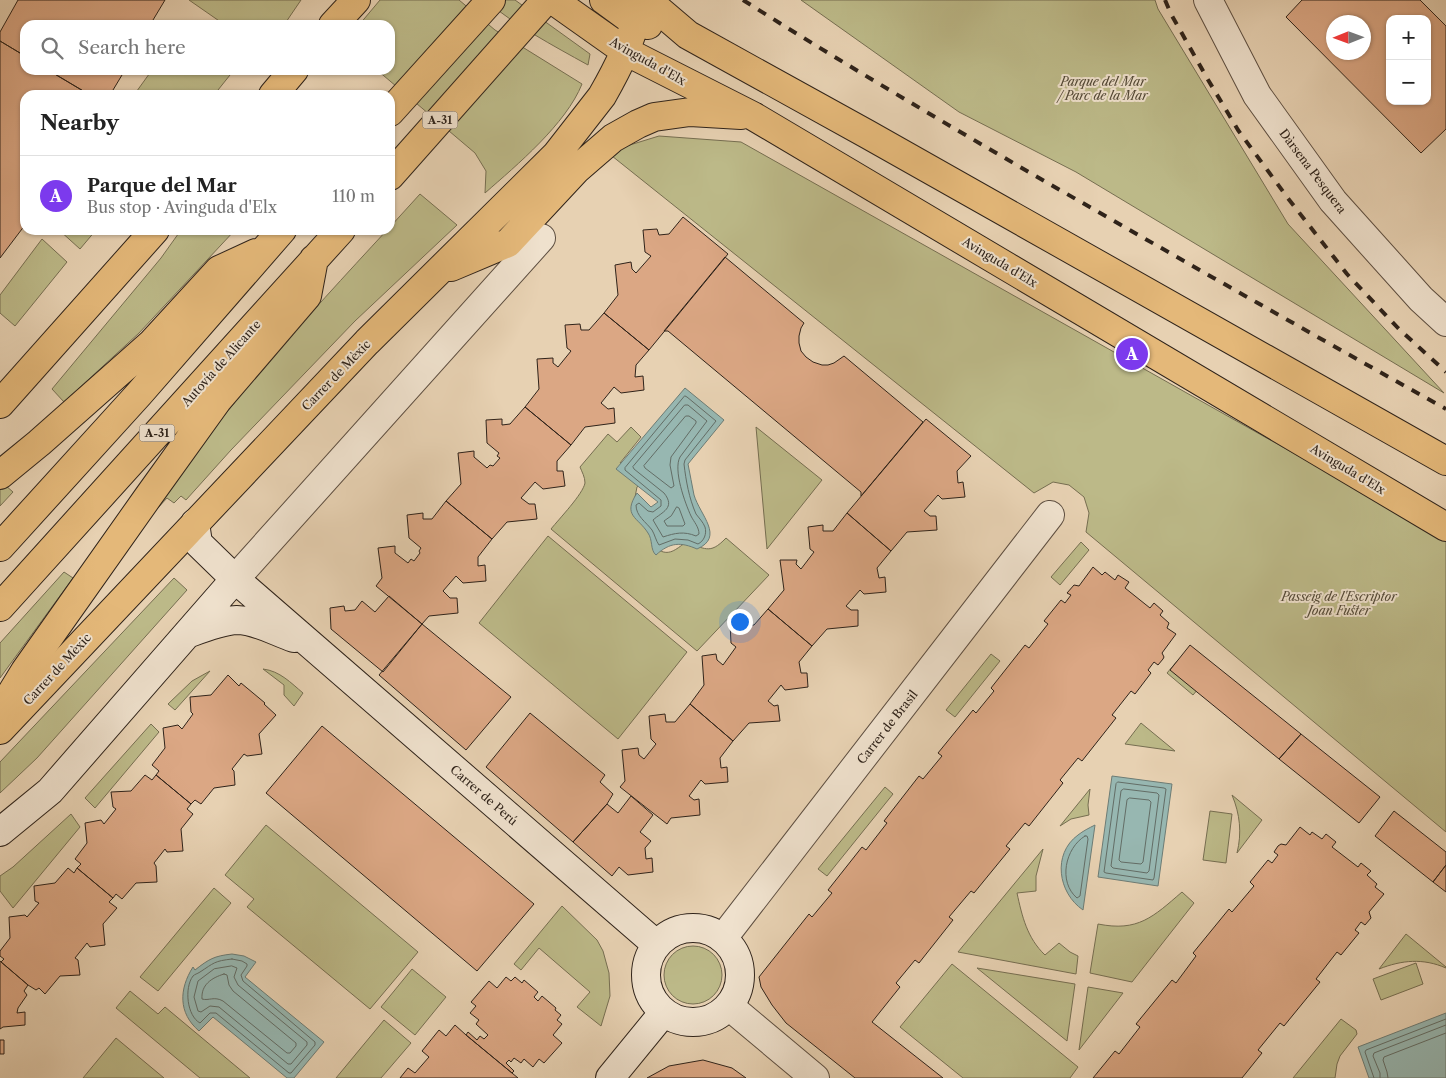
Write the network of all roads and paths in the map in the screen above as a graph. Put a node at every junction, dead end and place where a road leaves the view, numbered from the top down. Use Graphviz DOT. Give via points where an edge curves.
graph roads {
  1 [pos="356,0"];
  2 [pos="491,0"];
  3 [pos="546,0"];
  4 [pos="553,0"];
  5 [pos="604,0"];
  6 [pos="1208,0"];
  7 [pos="639,7"];
  8 [pos="336,16"];
  9 [pos="625,51"];
  10 [pos="290,75"];
  11 [pos="277,90"];
  12 [pos="395,106"];
  13 [pos="753,116"];
  14 [pos="395,171"];
  15 [pos="151,235"];
  16 [pos="336,235"];
  17 [pos="542,238"];
  18 [pos="274,240"];
  19 [pos="314,259"];
  20 [pos="440,271"];
  21 [pos="1444,317"];
  22 [pos="0,404"];
  23 [pos="1446,461"];
  24 [pos="0,475"];
  25 [pos="1050,515"];
  26 [pos="195,522"];
  27 [pos="1446,527"];
  28 [pos="0,547"];
  29 [pos="235,579"];
  30 [pos="0,607"];
  31 [pos="187,634"];
  32 [pos="312,645"];
  33 [pos="0,712"];
  34 [pos="0,730"];
  35 [pos="0,832"];
  36 [pos="723,938"];
  37 [pos="657,945"];
  38 [pos="729,1006"];
  39 [pos="664,1012"];
  40 [pos="610,1078"];
  41 [pos="815,1078"];
  1 -- 8 [label="main road"];
  2 -- 12 [label="main road"];
  3 -- 14 [label="main road, A-31"];
  4 -- 9 [label="main road, Avinguda d'Elx"];
  5 -- 7 [label="main road"];
  6 -- 21 [label="street, Dàrsena Pesquera" via="1257,95 1327,193 1421,299"];
  7 -- 9 [label="main road, Carrer de Mèxic"];
  7 -- 23 [label="main road"];
  9 -- 13 [label="main road, Avinguda d'Elx"];
  9 -- 20 [label="main road, Carrer de Mèxic" via="602,96 556,155"];
  10 -- 11 [label="main road"];
  13 -- 20 [label="main road" via="690,112 638,124 613,138 576,170 508,244"];
  13 -- 27 [label="main road, Avinguda d'Elx"];
  15 -- 22 [label="main road"];
  16 -- 19 [label="main road, Autovía de Alicante / A-31"];
  17 -- 29 [label="street"];
  18 -- 24 [label="main road" via="219,270 152,343"];
  18 -- 28 [label="main road"];
  19 -- 30 [label="main road, Autovía de Alicante / A-31"];
  19 -- 33 [label="main road" via="307,296 211,409 25,670"];
  20 -- 26 [label="main road, Carrer de Mèxic" via="367,342"];
  25 -- 36 [label="street, Carrer de Brasil"];
  26 -- 29 [label="street, Carrer de Perú" via="198,543"];
  26 -- 34 [label="main road, Carrer de Mèxic"];
  29 -- 31 [label="street"];
  29 -- 32 [label="street, Carrer de Perú"];
  31 -- 32 [label="street, Carrer de Perú" via="213,624 237,620 254,623"];
  31 -- 35 [label="street" via="50,791"];
  32 -- 37 [label="street, Carrer de Perú"];
  36 -- 37 [label="street" via="703,929 683,929 666,936"];
  36 -- 38 [label="street" via="731,946 740,967 738,991"];
  37 -- 39 [label="street" via="648,963 647,986 655,1003"];
  38 -- 39 [label="street" via="715,1017 700,1022 678,1020"];
  38 -- 41 [label="street"];
  39 -- 40 [label="street"];
}
